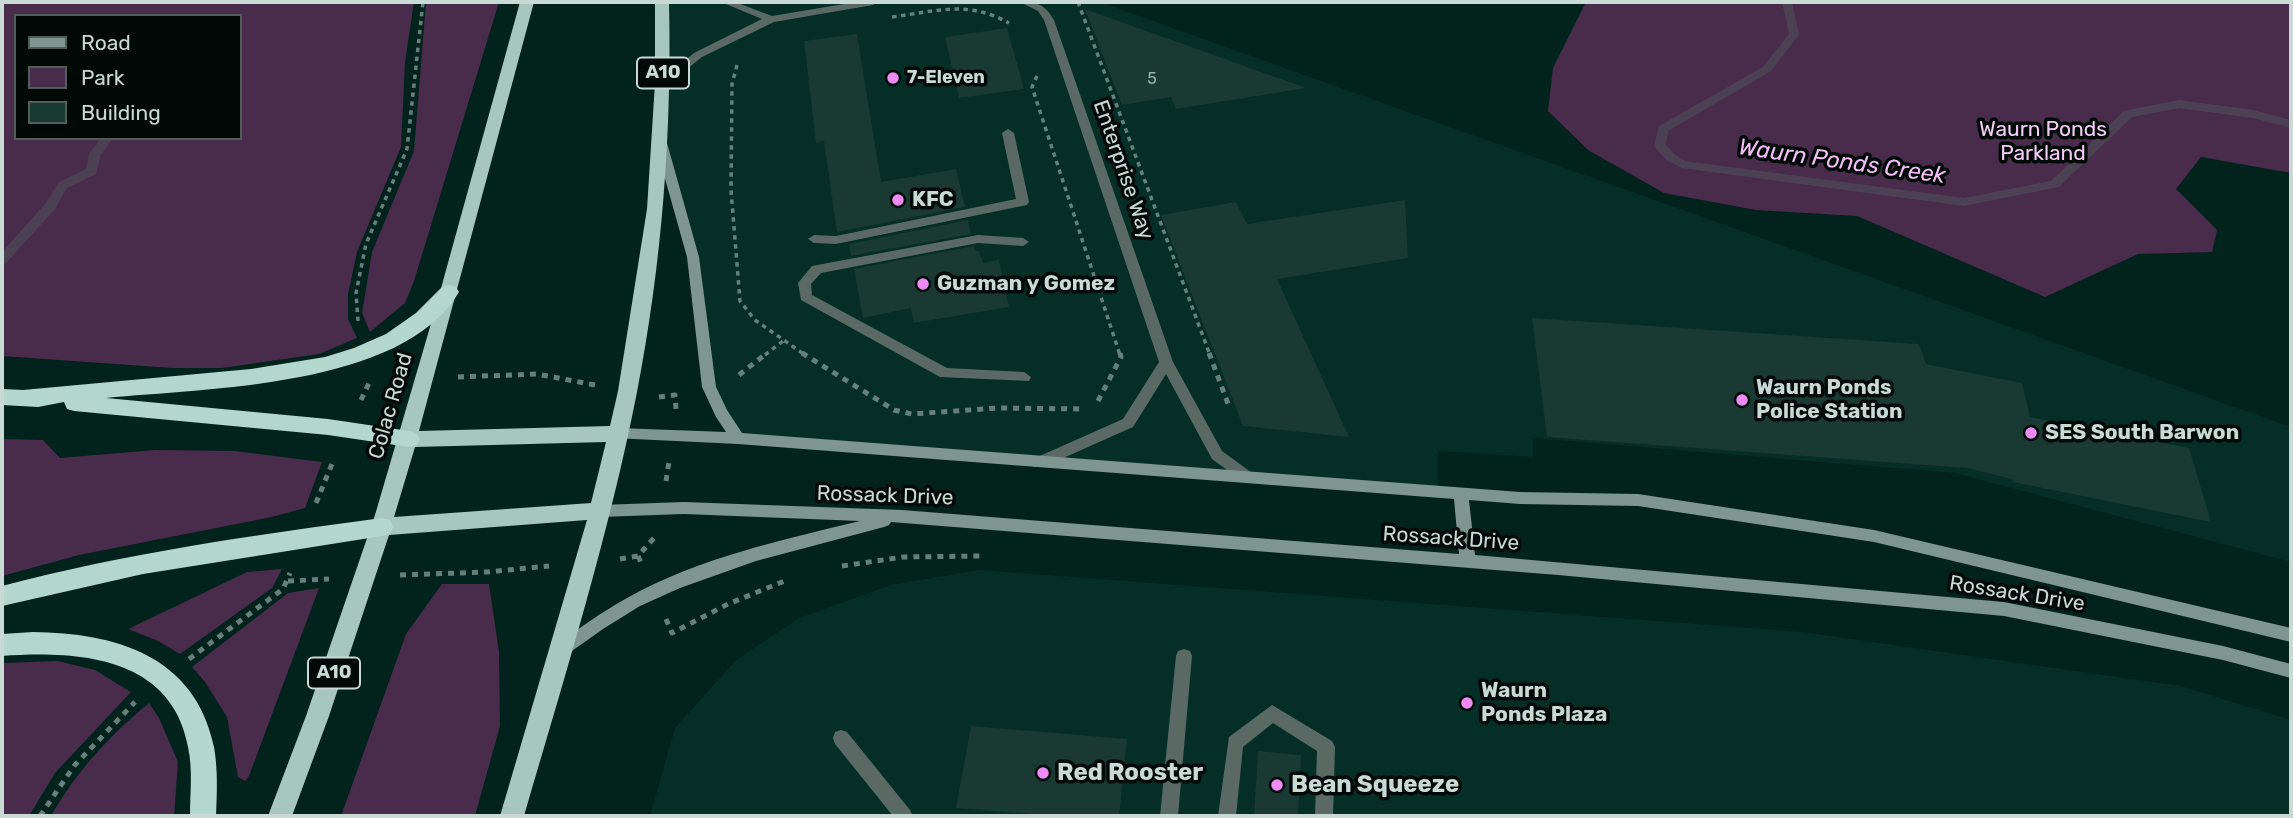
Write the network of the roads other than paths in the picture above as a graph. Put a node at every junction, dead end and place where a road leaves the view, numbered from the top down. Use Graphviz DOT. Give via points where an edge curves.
graph roads {
  1 [pos="527,2"];
  2 [pos="662,2"];
  3 [pos="726,2"];
  4 [pos="873,2"];
  5 [pos="1025,2"];
  6 [pos="771,19"];
  7 [pos="663,83"];
  8 [pos="1008,134"];
  9 [pos="661,143"];
  10 [pos="814,239"];
  11 [pos="1023,242"];
  12 [pos="449,292"];
  13 [pos="1166,362"];
  14 [pos="1024,377"];
  15 [pos="2,397"];
  16 [pos="24,398"];
  17 [pos="618,435"];
  18 [pos="408,439"];
  19 [pos="738,439"];
  20 [pos="1038,463"];
  21 [pos="1250,479"];
  22 [pos="1461,494"];
  23 [pos="600,511"];
  24 [pos="902,516"];
  25 [pos="382,527"];
  26 [pos="1468,562"];
  27 [pos="2,596"];
  28 [pos="2291,635"];
  29 [pos="2,645"];
  30 [pos="558,655"];
  31 [pos="1184,656"];
  32 [pos="2291,671"];
  33 [pos="841,738"];
  34 [pos="203,816"];
  35 [pos="280,816"];
  36 [pos="512,816"];
  37 [pos="904,816"];
  38 [pos="1169,816"];
  39 [pos="1227,816"];
  40 [pos="1324,816"];
  1 -- 12 [label="highway, Colac Road / A10"];
  2 -- 7 [label="highway, A10"];
  3 -- 6 [label="lane"];
  4 -- 6 [label="lane"];
  5 -- 13 [label="lane, Enterprise Way" via="1042,9 1049,20"];
  6 -- 7 [label="lane" via="698,55"];
  7 -- 9 [label="highway, A10"];
  8 -- 10 [label="lane" via="1023,202 836,240"];
  9 -- 17 [label="highway, A10" via="650,250"];
  9 -- 19 [label="main road" via="692,257 709,387"];
  11 -- 14 [label="lane" via="978,239 817,269 804,283 806,298 945,373"];
  12 -- 16 [label="highway" via="418,323 368,351 317,366"];
  12 -- 18 [label="highway, Colac Road / A10"];
  13 -- 20 [label="lane" via="1128,423"];
  13 -- 21 [label="lane, Enterprise Way" via="1217,454"];
  15 -- 16 [label="highway"];
  16 -- 18 [label="highway"];
  17 -- 18 [label="highway"];
  17 -- 19 [label="main road, Rossack Drive"];
  17 -- 23 [label="highway, A10"];
  18 -- 25 [label="highway, Colac Road / A10"];
  19 -- 20 [label="main road, Rossack Drive"];
  20 -- 21 [label="main road, Rossack Drive"];
  21 -- 22 [label="main road, Rossack Drive"];
  22 -- 26 [label="main road"];
  22 -- 28 [label="main road, Rossack Drive" via="1638,500 1874,536"];
  23 -- 24 [label="main road, Rossack Drive" via="661,508"];
  23 -- 25 [label="highway"];
  23 -- 30 [label="highway, A10"];
  24 -- 26 [label="main road, Rossack Drive"];
  24 -- 30 [label="main road" via="689,576 610,614"];
  25 -- 27 [label="highway" via="120,569"];
  25 -- 35 [label="highway, Colac Road / A10" via="320,717"];
  26 -- 32 [label="main road, Rossack Drive" via="2004,608"];
  29 -- 34 [label="highway" via="51,641 108,649 164,678 191,715 201,744"];
  30 -- 36 [label="highway, A10"];
  31 -- 38 [label="lane"];
  33 -- 37 [label="lane"];
  39 -- 40 [label="lane" via="1235,743 1272,713 1326,747"];
}
